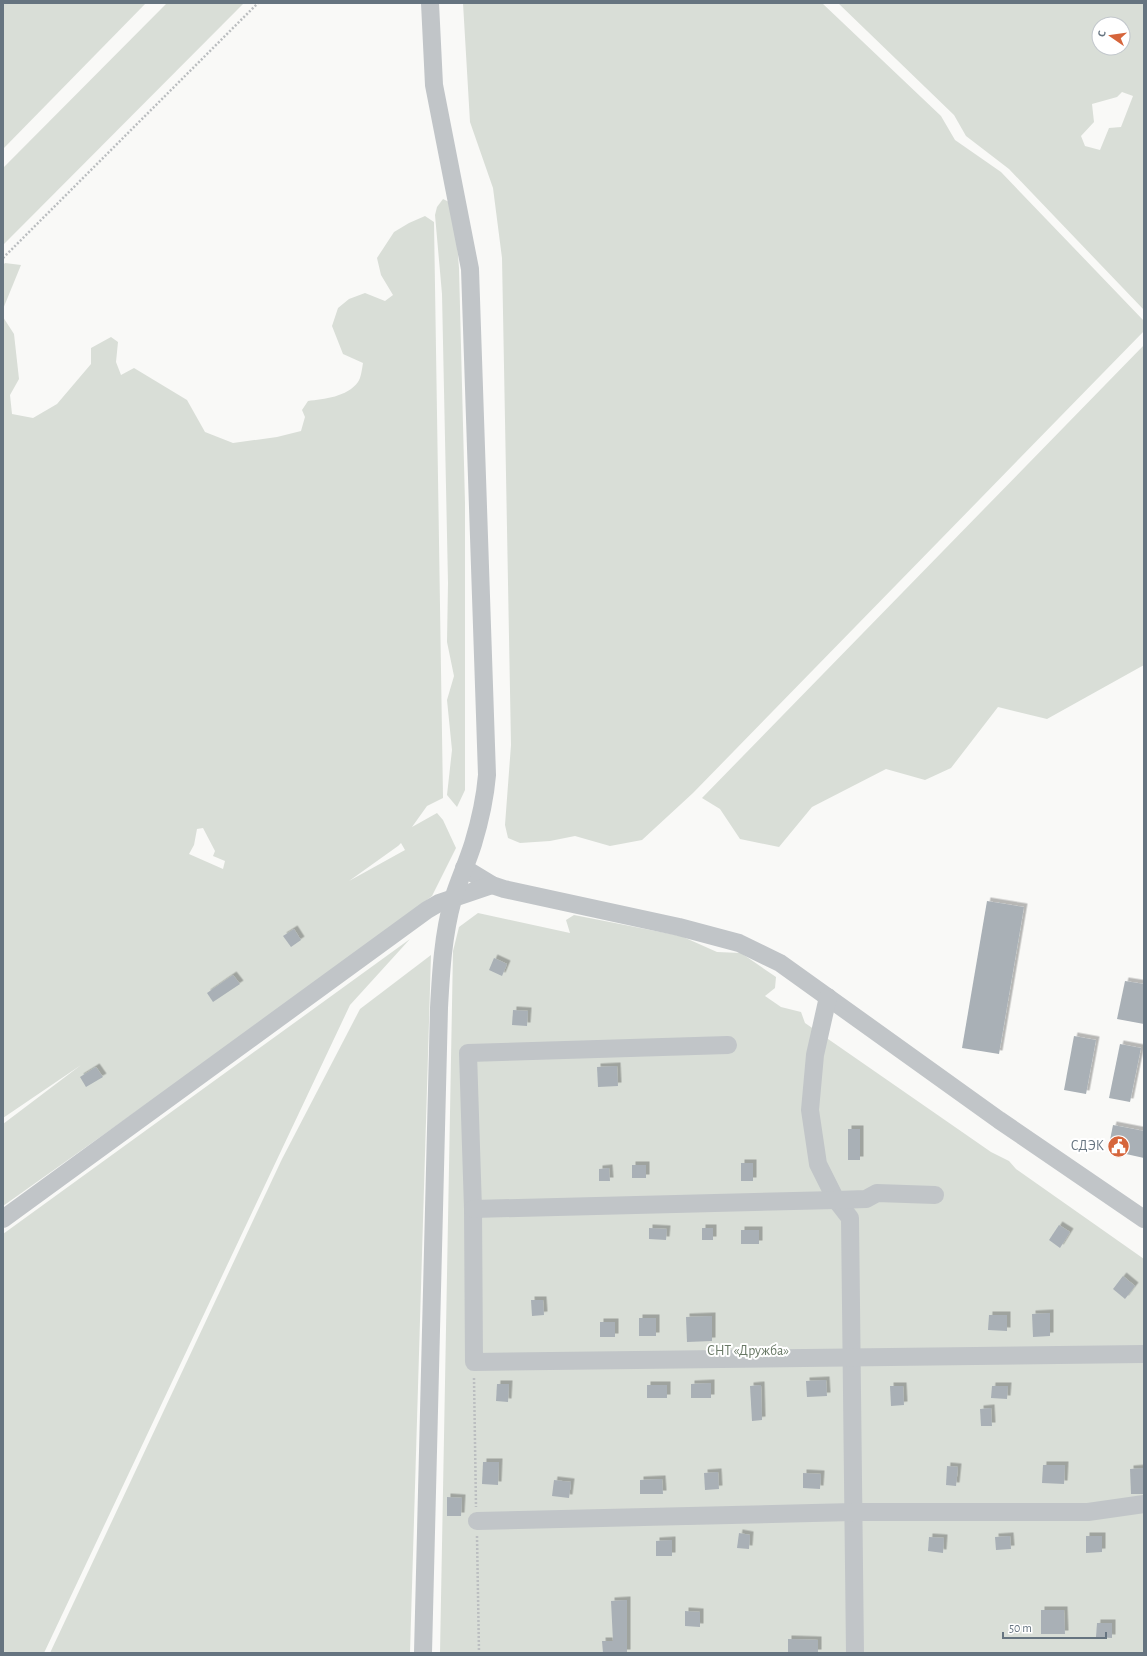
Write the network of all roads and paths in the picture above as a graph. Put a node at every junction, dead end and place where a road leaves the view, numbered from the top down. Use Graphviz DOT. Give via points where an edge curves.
graph roads {
  1 [pos="258,3"];
  2 [pos="430,3"];
  3 [pos="3,258"];
  4 [pos="464,868"];
  5 [pos="492,885"];
  6 [pos="454,898"];
  7 [pos="828,997"];
  8 [pos="728,1045"];
  9 [pos="934,1195"];
  10 [pos="836,1200"];
  11 [pos="473,1209"];
  12 [pos="3,1218"];
  13 [pos="1144,1219"];
  14 [pos="1144,1354"];
  15 [pos="852,1358"];
  16 [pos="1144,1504"];
  17 [pos="853,1512"];
  18 [pos="477,1521"];
  19 [pos="423,1653"];
  20 [pos="855,1653"];
  1 -- 3 [label="path"];
  2 -- 4 [label="street" via="434,85 470,269 487,775 481,816"];
  4 -- 5 [label="street"];
  4 -- 6 [label="street"];
  5 -- 6 [label="street"];
  5 -- 7 [label="street" via="739,943 780,963"];
  6 -- 12 [label="street" via="427,910"];
  6 -- 19 [label="street" via="442,951 439,1008"];
  7 -- 10 [label="street" via="815,1055 810,1110 818,1164"];
  7 -- 13 [label="street" via="999,1120"];
  8 -- 11 [label="street" via="468,1053"];
  9 -- 10 [label="street" via="877,1193 866,1199"];
  10 -- 11 [label="street"];
  10 -- 15 [label="street" via="850,1218"];
  11 -- 15 [label="street" via="474,1362"];
  14 -- 15 [label="street"];
  15 -- 17 [label="street"];
  16 -- 17 [label="street" via="1088,1512"];
  17 -- 18 [label="street"];
  17 -- 20 [label="street"];
}
